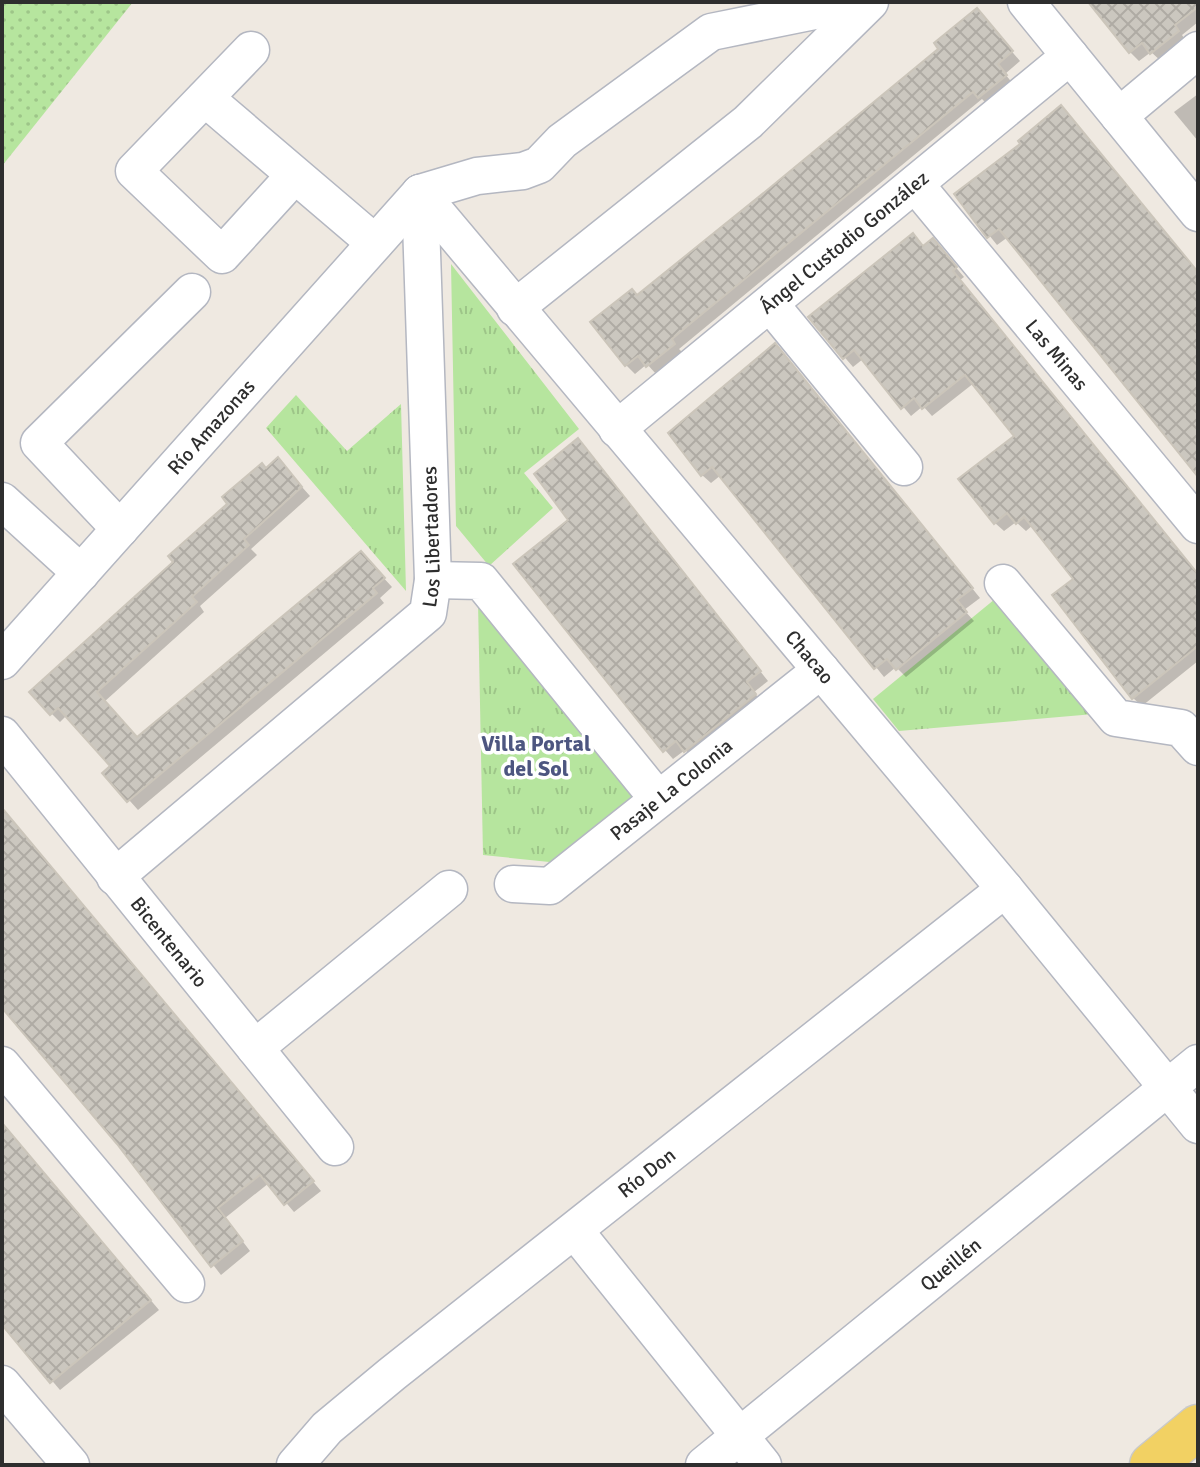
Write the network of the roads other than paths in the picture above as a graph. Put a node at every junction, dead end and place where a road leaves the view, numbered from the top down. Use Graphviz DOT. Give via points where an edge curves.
graph roads {
  1 [pos="859,2"];
  2 [pos="870,2"];
  3 [pos="1026,2"];
  4 [pos="713,17"];
  5 [pos="251,50"];
  6 [pos="1198,50"];
  7 [pos="1070,56"];
  8 [pos="205,98"];
  9 [pos="1119,116"];
  10 [pos="294,176"];
  11 [pos="915,184"];
  12 [pos="420,193"];
  13 [pos="1198,213"];
  14 [pos="375,243"];
  15 [pos="192,292"];
  16 [pos="770,304"];
  17 [pos="515,308"];
  18 [pos="617,429"];
  19 [pos="904,467"];
  20 [pos="2,501"];
  21 [pos="1198,525"];
  22 [pos="120,529"];
  23 [pos="81,573"];
  24 [pos="433,580"];
  25 [pos="1003,583"];
  26 [pos="2,661"];
  27 [pos="821,670"];
  28 [pos="1192,731"];
  29 [pos="2,735"];
  30 [pos="658,799"];
  31 [pos="115,877"];
  32 [pos="513,884"];
  33 [pos="449,889"];
  34 [pos="1005,889"];
  35 [pos="255,1048"];
  36 [pos="1198,1063"];
  37 [pos="2,1065"];
  38 [pos="1168,1088"];
  39 [pos="1198,1125"];
  40 [pos="335,1147"];
  41 [pos="575,1231"];
  42 [pos="186,1284"];
  43 [pos="2,1384"];
  44 [pos="1198,1427"];
  45 [pos="740,1436"];
  46 [pos="71,1465"];
  47 [pos="295,1465"];
  48 [pos="704,1465"];
  49 [pos="763,1465"];
  50 [pos="1152,1465"];
  1 -- 4 [label="street"];
  2 -- 17 [label="street" via="748,122"];
  3 -- 7 [label="street"];
  4 -- 12 [label="street" via="539,165"];
  5 -- 8 [label="street"];
  6 -- 9 [label="street"];
  7 -- 9 [label="street"];
  7 -- 11 [label="street, Ángel Custodio González"];
  8 -- 10 [label="street"];
  8 -- 10 [label="street" via="134,171 222,255"];
  9 -- 13 [label="street"];
  10 -- 14 [label="street"];
  11 -- 16 [label="street, Ángel Custodio González"];
  11 -- 21 [label="street, Las Minas"];
  12 -- 14 [label="street, Río Amazonas"];
  12 -- 17 [label="street, Chacao"];
  12 -- 24 [label="street, Los Libertadores"];
  14 -- 22 [label="street, Río Amazonas"];
  15 -- 22 [label="street" via="39,443"];
  16 -- 18 [label="street, Ángel Custodio González"];
  16 -- 19 [label="street"];
  17 -- 18 [label="street, Chacao"];
  18 -- 27 [label="street, Chacao"];
  20 -- 23 [label="street"];
  22 -- 23 [label="street, Río Amazonas"];
  23 -- 26 [label="street, Río Amazonas"];
  24 -- 30 [label="street" via="481,581"];
  24 -- 31 [label="street, Los Libertadores" via="428,613"];
  25 -- 28 [label="street" via="1116,718"];
  27 -- 30 [label="street, Pasaje La Colonia"];
  27 -- 34 [label="street, Chacao"];
  29 -- 31 [label="street, Bicentenario"];
  30 -- 32 [label="street, Pasaje La Colonia" via="550,886"];
  31 -- 35 [label="street, Bicentenario"];
  33 -- 35 [label="street"];
  34 -- 38 [label="street, Chacao"];
  34 -- 41 [label="street, Río Don"];
  35 -- 40 [label="street, Bicentenario"];
  36 -- 38 [label="street, Queillén"];
  37 -- 42 [label="street"];
  38 -- 39 [label="street, Chacao"];
  38 -- 45 [label="street, Queillén"];
  41 -- 45 [label="street"];
  41 -- 47 [label="street, Río Don" via="327,1428"];
  43 -- 46 [label="street"];
  44 -- 50 [label="main road"];
  45 -- 48 [label="street, Queillén"];
  45 -- 49 [label="street"];
}
